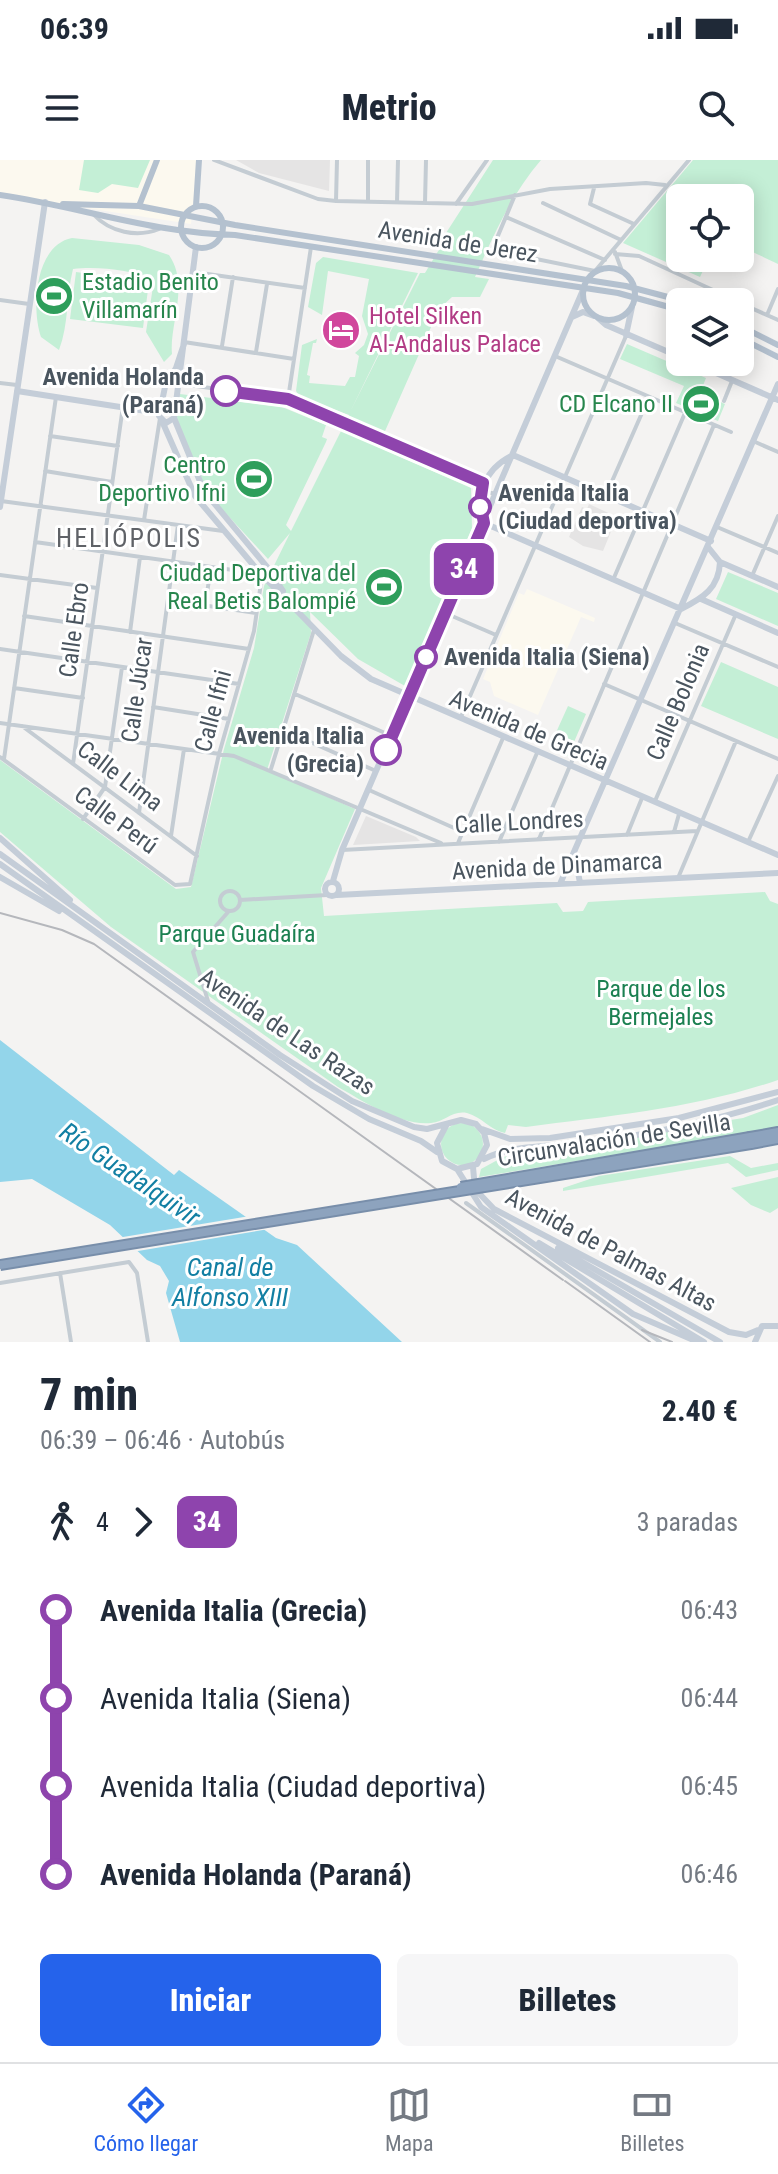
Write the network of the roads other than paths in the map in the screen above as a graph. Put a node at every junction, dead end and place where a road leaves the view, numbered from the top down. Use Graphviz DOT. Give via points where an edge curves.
graph roads {
  1 [pos="157,160"];
  2 [pos="199,160"];
  3 [pos="214,160"];
  4 [pos="337,160"];
  5 [pos="368,160"];
  6 [pos="398,160"];
  7 [pos="426,160"];
  8 [pos="487,160"];
  9 [pos="689,160"];
  10 [pos="665,185"];
  11 [pos="594,188"];
  12 [pos="199,192"];
  13 [pos="0,195"];
  14 [pos="515,195"];
  15 [pos="336,201"];
  16 [pos="45,202"];
  17 [pos="368,202"];
  18 [pos="397,202"];
  19 [pos="425,203"];
  20 [pos="543,203"];
  21 [pos="56,204"];
  22 [pos="456,204"];
  23 [pos="139,206"];
  24 [pos="196,206"];
  25 [pos="209,207"];
  26 [pos="185,214"];
  27 [pos="506,217"];
  28 [pos="222,223"];
  29 [pos="634,224"];
  30 [pos="181,232"];
  31 [pos="221,235"];
  32 [pos="620,241"];
  33 [pos="311,247"];
  34 [pos="198,250"];
  35 [pos="615,254"];
  36 [pos="605,260"];
  37 [pos="595,271"];
  38 [pos="622,271"];
  39 [pos="194,272"];
  40 [pos="233,277"];
  41 [pos="587,280"];
  42 [pos="267,283"];
  43 [pos="634,287"];
  44 [pos="305,288"];
  45 [pos="709,288"];
  46 [pos="583,289"];
  47 [pos="778,289"];
  48 [pos="635,296"];
  49 [pos="666,296"];
  50 [pos="0,300"];
  51 [pos="29,304"];
  52 [pos="666,306"];
  53 [pos="632,307"];
  54 [pos="754,309"];
  55 [pos="767,315"];
  56 [pos="572,317"];
  57 [pos="596,317"];
  58 [pos="778,320"];
  59 [pos="754,333"];
  60 [pos="626,335"];
  61 [pos="184,343"];
  62 [pos="754,345"];
  63 [pos="778,345"];
  64 [pos="222,347"];
  65 [pos="666,351"];
  66 [pos="256,352"];
  67 [pos="555,356"];
  68 [pos="778,357"];
  69 [pos="294,359"];
  70 [pos="722,376"];
  71 [pos="607,379"];
  72 [pos="733,381"];
  73 [pos="168,382"];
  74 [pos="0,383"];
  75 [pos="778,384"];
  76 [pos="179,385"];
  77 [pos="17,388"];
  78 [pos="56,397"];
  79 [pos="649,397"];
  80 [pos="288,399"];
  81 [pos="775,399"];
  82 [pos="724,401"];
  83 [pos="123,406"];
  84 [pos="685,413"];
  85 [pos="160,415"];
  86 [pos="174,416"];
  87 [pos="714,425"];
  88 [pos="731,432"];
  89 [pos="50,436"];
  90 [pos="753,441"];
  91 [pos="118,446"];
  92 [pos="778,452"];
  93 [pos="513,455"];
  94 [pos="45,471"];
  95 [pos="565,477"];
  96 [pos="112,482"];
  97 [pos="483,483"];
  98 [pos="496,494"];
  99 [pos="606,495"];
  100 [pos="1,501"];
  101 [pos="40,506"];
  102 [pos="0,507"];
  103 [pos="643,511"];
  104 [pos="108,515"];
  105 [pos="778,516"];
  106 [pos="144,520"];
  107 [pos="484,523"];
  108 [pos="672,524"];
  109 [pos="178,525"];
  110 [pos="717,527"];
  111 [pos="223,531"];
  112 [pos="35,542"];
  113 [pos="709,544"];
  114 [pos="535,546"];
  115 [pos="764,548"];
  116 [pos="103,552"];
  117 [pos="778,553"];
  118 [pos="140,557"];
  119 [pos="173,562"];
  120 [pos="720,562"];
  121 [pos="211,568"];
  122 [pos="264,573"];
  123 [pos="0,575"];
  124 [pos="752,576"];
  125 [pos="29,579"];
  126 [pos="613,580"];
  127 [pos="778,587"];
  128 [pos="98,589"];
  129 [pos="642,592"];
  130 [pos="701,599"];
  131 [pos="168,600"];
  132 [pos="205,605"];
  133 [pos="681,609"];
  134 [pos="256,613"];
  135 [pos="445,613"];
  136 [pos="736,614"];
  137 [pos="24,616"];
  138 [pos="675,623"];
  139 [pos="92,627"];
  140 [pos="315,630"];
  141 [pos="130,632"];
  142 [pos="778,633"];
  143 [pos="496,635"];
  144 [pos="163,637"];
  145 [pos="723,643"];
  146 [pos="0,649"];
  147 [pos="249,649"];
  148 [pos="19,652"];
  149 [pos="87,662"];
  150 [pos="122,667"];
  151 [pos="778,667"];
  152 [pos="158,672"];
  153 [pos="239,684"];
  154 [pos="603,684"];
  155 [pos="14,688"];
  156 [pos="294,694"];
  157 [pos="409,697"];
  158 [pos="83,698"];
  159 [pos="642,699"];
  160 [pos="153,707"];
  161 [pos="229,719"];
  162 [pos="460,719"];
  163 [pos="690,720"];
  164 [pos="0,723"];
  165 [pos="9,724"];
  166 [pos="22,726"];
  167 [pos="283,730"];
  168 [pos="78,734"];
  169 [pos="392,736"];
  170 [pos="503,738"];
  171 [pos="111,739"];
  172 [pos="736,741"];
  173 [pos="148,744"];
  174 [pos="184,749"];
  175 [pos="537,753"];
  176 [pos="219,754"];
  177 [pos="2,759"];
  178 [pos="778,759"];
  179 [pos="73,764"];
  180 [pos="569,766"];
  181 [pos="271,769"];
  182 [pos="377,771"];
  183 [pos="778,776"];
  184 [pos="607,782"];
  185 [pos="105,787"];
  186 [pos="369,790"];
  187 [pos="642,798"];
  188 [pos="655,803"];
  189 [pos="361,808"];
  190 [pos="139,813"];
  191 [pos="679,814"];
  192 [pos="83,819"];
  193 [pos="701,823"];
  194 [pos="697,831"];
  195 [pos="463,832"];
  196 [pos="674,832"];
  197 [pos="627,835"];
  198 [pos="171,836"];
  199 [pos="583,837"];
  200 [pos="0,838"];
  201 [pos="539,839"];
  202 [pos="499,842"];
  203 [pos="748,842"];
  204 [pos="441,843"];
  205 [pos="458,843"];
  206 [pos="342,850"];
  207 [pos="0,854"];
  208 [pos="778,855"];
  209 [pos="197,856"];
  210 [pos="575,856"];
  211 [pos="0,864"];
  212 [pos="568,869"];
  213 [pos="576,872"];
  214 [pos="778,873"];
  215 [pos="0,877"];
  216 [pos="678,878"];
  217 [pos="333,881"];
  218 [pos="580,883"];
  219 [pos="560,884"];
  220 [pos="327,895"];
  221 [pos="337,895"];
  222 [pos="240,900"];
  223 [pos="229,911"];
  224 [pos="94,927"];
  225 [pos="209,1003"];
  226 [pos="778,1092"];
  227 [pos="778,1100"];
  228 [pos="447,1124"];
  229 [pos="482,1129"];
  230 [pos="778,1132"];
  231 [pos="778,1139"];
  232 [pos="750,1141"];
  233 [pos="438,1153"];
  234 [pos="481,1161"];
  235 [pos="473,1167"];
  236 [pos="457,1169"];
  237 [pos="466,1203"];
  238 [pos="521,1230"];
  239 [pos="0,1265"];
  240 [pos="60,1273"];
  241 [pos="0,1283"];
  242 [pos="653,1307"];
  243 [pos="778,1326"];
  244 [pos="758,1330"];
  245 [pos="71,1342"];
  246 [pos="148,1342"];
  247 [pos="660,1342"];
  248 [pos="701,1342"];
  249 [pos="720,1342"];
  250 [pos="755,1342"];
  1 -- 23 [label="main road"];
  2 -- 12 [label="main road"];
  3 -- 15 [label="street"];
  4 -- 15 [label="street"];
  5 -- 17 [label="street"];
  6 -- 18 [label="street"];
  7 -- 19 [label="street"];
  8 -- 22 [label="street"];
  9 -- 10 [label="street"];
  10 -- 11 [label="street"];
  10 -- 29 [label="street"];
  11 -- 14 [label="street"];
  11 -- 29 [label="street" via="592,205"];
  12 -- 24 [label="main road"];
  12 -- 25 [label="main road"];
  13 -- 16 [label="main road"];
  14 -- 22 [label="street"];
  14 -- 27 [label="street"];
  15 -- 17 [label="street"];
  16 -- 21 [label="main road"];
  16 -- 51 [label="main road"];
  17 -- 18 [label="street"];
  18 -- 19 [label="street"];
  19 -- 22 [label="street"];
  20 -- 32 [label="street"];
  21 -- 23 [label="main road, Avenida de Jerez"];
  21 -- 30 [label="main road, Avenida de Jerez"];
  23 -- 26 [label="main road, Avenida de Jerez"];
  24 -- 25 [label="main road"];
  24 -- 26 [label="main road"];
  25 -- 28 [label="main road"];
  26 -- 28 [label="main road, Avenida de Jerez"];
  26 -- 30 [label="main road"];
  27 -- 36 [label="street"];
  27 -- 37 [label="street" via="492,250"];
  28 -- 31 [label="main road"];
  28 -- 41 [label="main road, Avenida de Jerez"];
  29 -- 32 [label="street"];
  30 -- 31 [label="main road, Avenida de Jerez"];
  30 -- 34 [label="main road"];
  31 -- 33 [label="main road, Avenida de Jerez"];
  31 -- 34 [label="main road"];
  32 -- 35 [label="street"];
  32 -- 36 [label="street"];
  33 -- 44 [label="street"];
  33 -- 46 [label="main road, Avenida de Jerez"];
  34 -- 39 [label="main road"];
  35 -- 38 [label="street"];
  35 -- 45 [label="street" via="639,256"];
  36 -- 37 [label="street"];
  37 -- 38 [label="main road"];
  37 -- 41 [label="main road"];
  38 -- 43 [label="main road"];
  39 -- 40 [label="street"];
  39 -- 61 [label="main road"];
  40 -- 42 [label="street"];
  40 -- 64 [label="street"];
  41 -- 43 [label="main road, Avenida de Jerez"];
  41 -- 46 [label="main road"];
  42 -- 44 [label="street"];
  42 -- 66 [label="street"];
  43 -- 48 [label="main road"];
  43 -- 49 [label="main road, Avenida de Jerez"];
  44 -- 69 [label="street"];
  46 -- 48 [label="main road, Avenida de Jerez"];
  46 -- 56 [label="main road"];
  46 -- 57 [label="main road" via="584,302"];
  47 -- 55 [label="street"];
  48 -- 52 [label="main road, Avenida de Jerez"];
  48 -- 53 [label="main road"];
  50 -- 51 [label="street"];
  51 -- 77 [label="main road"];
  53 -- 57 [label="main road" via="617,319"];
  53 -- 60 [label="main road"];
  54 -- 55 [label="street"];
  55 -- 58 [label="street"];
  56 -- 57 [label="main road" via="583,312"];
  56 -- 67 [label="main road"];
  57 -- 60 [label="main road"];
  59 -- 63 [label="main road"];
  60 -- 65 [label="main road"];
  60 -- 71 [label="street"];
  61 -- 64 [label="street"];
  61 -- 73 [label="main road"];
  61 -- 76 [label="main road"];
  62 -- 68 [label="main road"];
  64 -- 66 [label="street"];
  66 -- 69 [label="street"];
  67 -- 71 [label="street"];
  67 -- 93 [label="main road"];
  69 -- 80 [label="street"];
  70 -- 72 [label="main road"];
  71 -- 79 [label="street"];
  71 -- 95 [label="street"];
  72 -- 81 [label="main road"];
  72 -- 82 [label="street"];
  73 -- 76 [label="street"];
  73 -- 85 [label="main road"];
  74 -- 77 [label="street"];
  75 -- 81 [label="main road"];
  76 -- 80 [label="street"];
  76 -- 86 [label="main road"];
  77 -- 78 [label="main road"];
  77 -- 100 [label="main road"];
  78 -- 83 [label="main road"];
  78 -- 89 [label="street"];
  79 -- 84 [label="street"];
  79 -- 99 [label="street"];
  80 -- 97 [label="street"];
  81 -- 90 [label="main road"];
  83 -- 85 [label="main road"];
  83 -- 91 [label="street, Calle Ebro"];
  84 -- 87 [label="street"];
  84 -- 103 [label="street"];
  85 -- 86 [label="main road" via="170,409"];
  85 -- 86 [label="main road" via="169,423"];
  85 -- 106 [label="street"];
  85 -- 111 [label="main road" via="188,484"];
  86 -- 122 [label="main road" via="204,491"];
  87 -- 88 [label="street"];
  87 -- 108 [label="street"];
  89 -- 91 [label="street"];
  89 -- 94 [label="street"];
  90 -- 92 [label="street"];
  90 -- 110 [label="main road"];
  91 -- 96 [label="street, Calle Ebro"];
  93 -- 95 [label="main road"];
  93 -- 97 [label="main road"];
  93 -- 98 [label="main road"];
  94 -- 96 [label="street"];
  94 -- 101 [label="street"];
  95 -- 99 [label="main road"];
  95 -- 114 [label="street"];
  96 -- 104 [label="street, Calle Ebro"];
  97 -- 98 [label="street" via="487,492"];
  97 -- 107 [label="main road"];
  98 -- 107 [label="main road"];
  99 -- 103 [label="main road"];
  100 -- 101 [label="street"];
  100 -- 102 [label="main road"];
  101 -- 104 [label="street"];
  101 -- 112 [label="street"];
  103 -- 108 [label="main road"];
  103 -- 126 [label="street"];
  104 -- 106 [label="street"];
  104 -- 116 [label="street, Calle Ebro"];
  105 -- 115 [label="street"];
  106 -- 109 [label="street"];
  107 -- 114 [label="main road"];
  107 -- 135 [label="main road"];
  108 -- 113 [label="main road"];
  108 -- 129 [label="street"];
  109 -- 111 [label="street"];
  109 -- 119 [label="street, Calle Júcar"];
  110 -- 113 [label="main road"];
  110 -- 115 [label="street"];
  111 -- 122 [label="main road"];
  112 -- 116 [label="street"];
  112 -- 125 [label="street"];
  113 -- 120 [label="main road"];
  113 -- 133 [label="main road"];
  114 -- 126 [label="main road"];
  114 -- 143 [label="street"];
  115 -- 117 [label="street"];
  115 -- 124 [label="street"];
  116 -- 118 [label="street"];
  116 -- 128 [label="street, Calle Ebro"];
  118 -- 119 [label="street"];
  118 -- 141 [label="street"];
  119 -- 121 [label="street"];
  119 -- 131 [label="street, Calle Júcar"];
  120 -- 124 [label="main road"];
  120 -- 130 [label="main road" via="712,589"];
  121 -- 122 [label="street"];
  121 -- 132 [label="street"];
  122 -- 134 [label="street, Calle Ifni"];
  122 -- 140 [label="main road, Avenida de Grecia"];
  123 -- 125 [label="street"];
  124 -- 127 [label="main road"];
  125 -- 128 [label="street"];
  125 -- 137 [label="street"];
  126 -- 129 [label="main road"];
  128 -- 139 [label="street, Calle Ebro"];
  129 -- 133 [label="main road"];
  129 -- 154 [label="street"];
  130 -- 133 [label="main road"];
  130 -- 136 [label="main road"];
  131 -- 132 [label="street"];
  131 -- 144 [label="street, Calle Júcar"];
  132 -- 134 [label="street"];
  133 -- 138 [label="main road"];
  134 -- 147 [label="street, Calle Ifni"];
  135 -- 143 [label="street"];
  135 -- 157 [label="main road"];
  136 -- 142 [label="main road"];
  136 -- 145 [label="street, Calle Bolonia"];
  137 -- 139 [label="street"];
  137 -- 148 [label="street"];
  138 -- 145 [label="street"];
  138 -- 159 [label="main road"];
  139 -- 141 [label="street"];
  139 -- 149 [label="street, Calle Ebro"];
  140 -- 156 [label="street"];
  140 -- 157 [label="main road, Avenida de Grecia" via="357,669"];
  141 -- 144 [label="street"];
  143 -- 162 [label="street"];
  144 -- 147 [label="street"];
  144 -- 152 [label="street, Calle Júcar"];
  145 -- 151 [label="street"];
  145 -- 163 [label="street, Calle Bolonia"];
  146 -- 148 [label="street"];
  147 -- 153 [label="street, Calle Ifni"];
  148 -- 149 [label="street"];
  148 -- 155 [label="street"];
  149 -- 150 [label="street"];
  149 -- 158 [label="street, Calle Ebro"];
  150 -- 152 [label="street"];
  150 -- 171 [label="street"];
  152 -- 153 [label="street"];
  152 -- 160 [label="street, Calle Júcar"];
  153 -- 161 [label="street, Calle Ifni"];
  154 -- 159 [label="street"];
  154 -- 180 [label="street"];
  155 -- 158 [label="street"];
  155 -- 165 [label="street"];
  156 -- 167 [label="street"];
  156 -- 169 [label="street"];
  157 -- 162 [label="main road, Avenida de Grecia"];
  157 -- 169 [label="main road"];
  158 -- 168 [label="street, Calle Ebro"];
  159 -- 163 [label="street"];
  159 -- 184 [label="main road"];
  160 -- 161 [label="street"];
  160 -- 173 [label="street, Calle Júcar"];
  161 -- 176 [label="street, Calle Ifni"];
  162 -- 170 [label="main road, Avenida de Grecia"];
  163 -- 172 [label="street"];
  163 -- 188 [label="street, Calle Bolonia"];
  164 -- 165 [label="street"];
  165 -- 166 [label="street"];
  165 -- 177 [label="street"];
  166 -- 168 [label="street"];
  166 -- 179 [label="street, Calle Lima"];
  167 -- 181 [label="street"];
  167 -- 182 [label="street"];
  168 -- 171 [label="street"];
  168 -- 179 [label="street, Calle Ebro"];
  169 -- 182 [label="main road"];
  170 -- 175 [label="main road, Avenida de Grecia"];
  170 -- 195 [label="street"];
  171 -- 173 [label="street"];
  171 -- 185 [label="street"];
  172 -- 178 [label="street"];
  172 -- 193 [label="street"];
  173 -- 174 [label="street"];
  173 -- 190 [label="street, Calle Júcar"];
  174 -- 176 [label="street"];
  174 -- 198 [label="street"];
  175 -- 180 [label="main road, Avenida de Grecia"];
  175 -- 202 [label="street"];
  176 -- 181 [label="street"];
  176 -- 209 [label="street, Calle Ifni"];
  177 -- 192 [label="street, Calle Perú"];
  179 -- 185 [label="street, Calle Lima"];
  180 -- 184 [label="main road, Avenida de Grecia"];
  180 -- 201 [label="street"];
  181 -- 189 [label="street"];
  182 -- 186 [label="main road"];
  183 -- 203 [label="street"];
  184 -- 187 [label="main road, Avenida de Grecia"];
  184 -- 199 [label="main road"];
  185 -- 190 [label="street, Calle Lima"];
  185 -- 192 [label="street"];
  186 -- 189 [label="main road"];
  186 -- 195 [label="street"];
  187 -- 188 [label="main road, Avenida de Grecia"];
  187 -- 197 [label="street"];
  188 -- 191 [label="main road, Avenida de Grecia"];
  189 -- 204 [label="street"];
  189 -- 206 [label="main road"];
  190 -- 198 [label="street, Calle Lima"];
  191 -- 193 [label="main road, Avenida de Grecia"];
  191 -- 196 [label="street"];
  192 -- 209 [label="street, Calle Perú" via="175,885 190,884"];
  193 -- 194 [label="street"];
  193 -- 203 [label="main road, Avenida de Grecia"];
  194 -- 196 [label="street, Calle Londres"];
  194 -- 216 [label="street"];
  195 -- 205 [label="street"];
  196 -- 197 [label="street, Calle Londres"];
  197 -- 199 [label="street, Calle Londres"];
  198 -- 209 [label="street, Calle Lima"];
  199 -- 201 [label="street, Calle Londres"];
  199 -- 210 [label="main road"];
  200 -- 224 [label="main road"];
  201 -- 202 [label="street, Calle Londres"];
  202 -- 205 [label="street, Calle Londres"];
  203 -- 208 [label="main road, Avenida de Grecia"];
  204 -- 205 [label="street, Calle Londres"];
  204 -- 206 [label="street, Calle Londres"];
  206 -- 217 [label="main road"];
  207 -- 224 [label="main road, Avenida de Las Razas"];
  210 -- 212 [label="main road"];
  210 -- 213 [label="main road"];
  211 -- 224 [label="main road, Avenida de Las Razas"];
  212 -- 213 [label="main road"];
  212 -- 219 [label="main road"];
  213 -- 218 [label="main road"];
  214 -- 216 [label="main road, Avenida de Dinamarca"];
  215 -- 224 [label="main road"];
  216 -- 218 [label="main road, Avenida de Dinamarca"];
  217 -- 220 [label="main road" via="327,884"];
  217 -- 221 [label="main road"];
  218 -- 219 [label="main road, Avenida de Dinamarca"];
  219 -- 221 [label="main road, Avenida de Dinamarca"];
  220 -- 221 [label="main road, Avenida de Dinamarca"];
  220 -- 222 [label="street"];
  222 -- 223 [label="street"];
  222 -- 223 [label="street" via="232,892 222,896 220,904"];
  223 -- 225 [label="street" via="193,952"];
  224 -- 225 [label="main road, Avenida de Las Razas"];
  224 -- 233 [label="main road, Avenida de Las Razas" via="313,1086"];
  225 -- 228 [label="main road, Avenida de Las Razas" via="352,1101 414,1127"];
  226 -- 229 [label="main road" via="679,1118 550,1138 510,1139"];
  227 -- 234 [label="main road" via="682,1126 506,1152"];
  228 -- 229 [label="main road" via="465,1120"];
  228 -- 233 [label="main road" via="438,1137"];
  229 -- 234 [label="main road" via="487,1145"];
  230 -- 232 [label="highway, Circunvalación de Sevilla"];
  231 -- 232 [label="highway, Circunvalación de Sevilla"];
  232 -- 239 [label="highway, Circunvalación de Sevilla, bridge"];
  233 -- 236 [label="main road"];
  234 -- 235 [label="main road"];
  235 -- 236 [label="main road"];
  235 -- 238 [label="main road, Avenida de Palmas Altas" via="479,1197"];
  236 -- 238 [label="main road, Avenida de Palmas Altas" via="481,1207"];
  237 -- 247 [label="street"];
  238 -- 242 [label="main road"];
  238 -- 244 [label="main road, Avenida de Palmas Altas" via="729,1332 746,1335"];
  238 -- 248 [label="main road, Avenida de Palmas Altas" via="633,1314"];
  240 -- 241 [label="street"];
  240 -- 245 [label="street"];
  240 -- 246 [label="street" via="129,1262 137,1273"];
  242 -- 248 [label="main road"];
  242 -- 249 [label="main road"];
  243 -- 244 [label="main road, Avenida de Palmas Altas" via="766,1324"];
  244 -- 250 [label="main road"];
}
